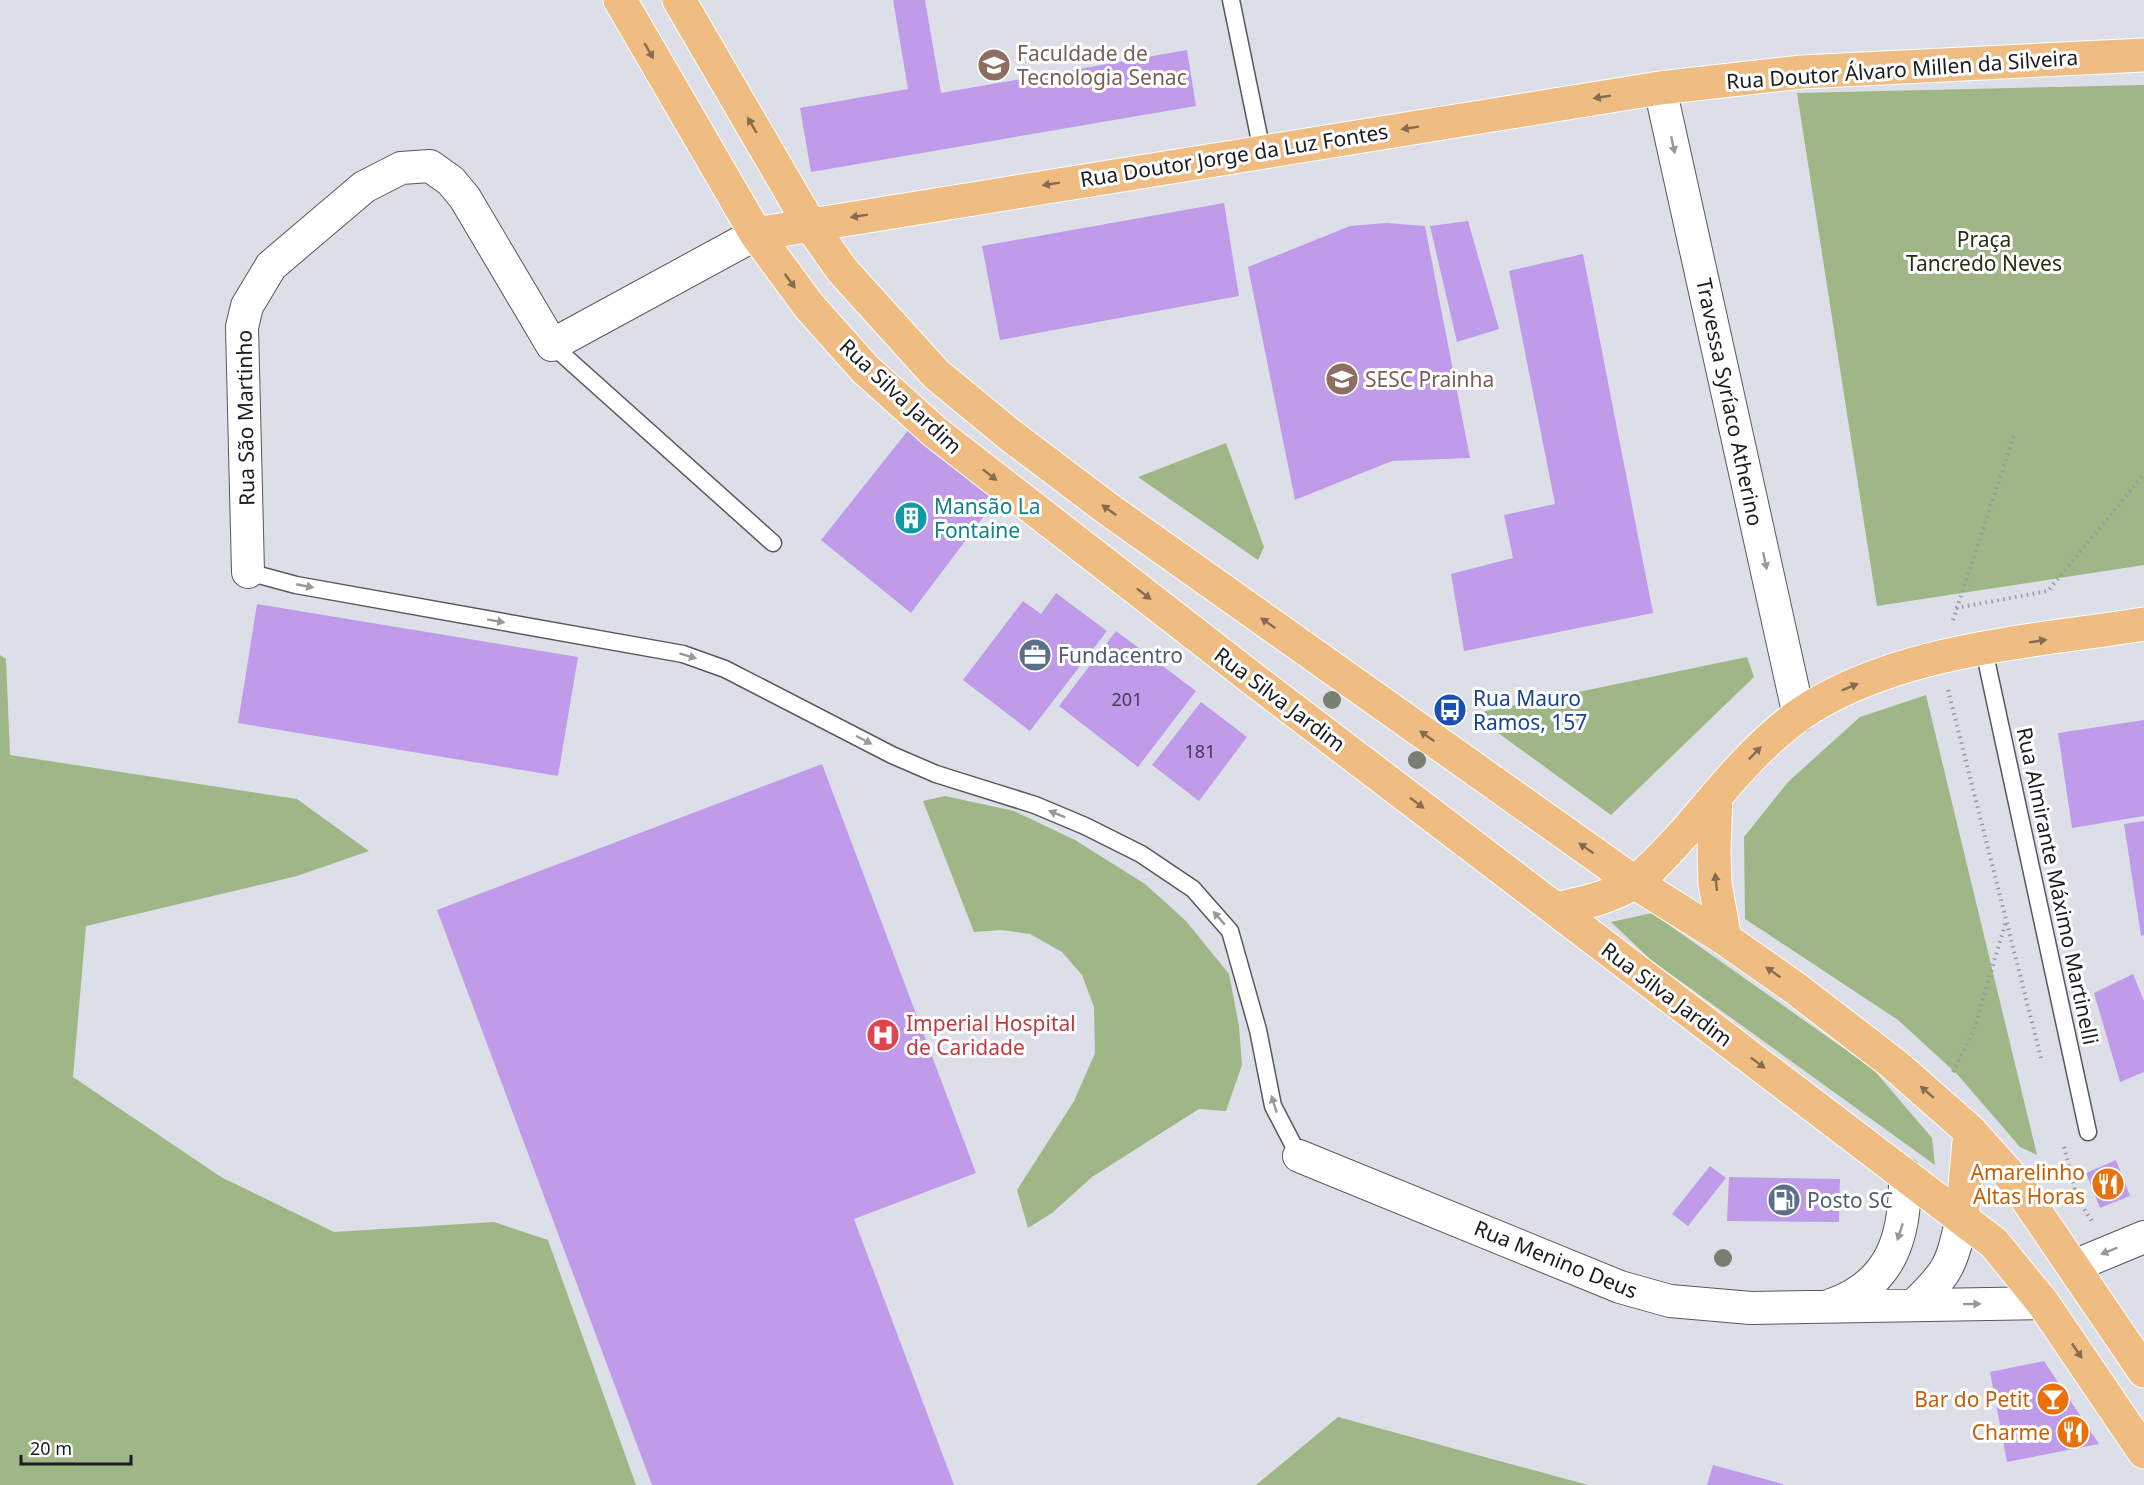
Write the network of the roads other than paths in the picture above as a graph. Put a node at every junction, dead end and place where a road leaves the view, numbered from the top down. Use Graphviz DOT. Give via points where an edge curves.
graph roads {
  1 [pos="620,0"];
  2 [pos="679,0"];
  3 [pos="1231,0"];
  4 [pos="2144,55"];
  5 [pos="1660,88"];
  6 [pos="1262,151"];
  7 [pos="809,224"];
  8 [pos="756,234"];
  9 [pos="552,345"];
  10 [pos="773,543"];
  11 [pos="248,573"];
  12 [pos="2144,624"];
  13 [pos="1984,650"];
  14 [pos="1799,716"];
  15 [pos="1716,796"];
  16 [pos="1634,882"];
  17 [pos="1556,909"];
  18 [pos="1725,939"];
  19 [pos="1970,1131"];
  20 [pos="2088,1132"];
  21 [pos="1299,1156"];
  22 [pos="1905,1174"];
  23 [pos="1962,1218"];
  24 [pos="2144,1237"];
  25 [pos="2074,1266"];
  26 [pos="2043,1303"];
  27 [pos="1914,1305"];
  28 [pos="1825,1307"];
  29 [pos="2144,1371"];
  30 [pos="2144,1452"];
  1 -- 8 [label="main road, Rua Silva Jardim, one-way"];
  7 -- 2 [label="main road, Rua Silva Jardim, one-way"];
  3 -- 6 [label="lane"];
  4 -- 5 [label="main road, Rua Doutor Álvaro Millen da Silveira" via="1802,72"];
  5 -- 6 [label="main road, Rua Doutor Jorge da Luz Fontes, one-way"];
  5 -- 14 [label="street, Travessa Syríaco Atherino, one-way"];
  6 -- 7 [label="main road, Rua Doutor Jorge da Luz Fontes, one-way"];
  7 -- 8 [label="main road, Rua Doutor Jorge da Luz Fontes"];
  16 -- 7 [label="main road, Rua Silva Jardim, one-way" via="1108,509 1010,435 936,374 842,270"];
  8 -- 9 [label="street"];
  8 -- 17 [label="main road, Rua Silva Jardim, one-way" via="809,306 866,369 935,432"];
  9 -- 10 [label="lane"];
  9 -- 11 [label="street, Rua São Martinho" via="465,198 451,181 430,166 401,168 364,187 271,266 247,306 242,327"];
  11 -- 21 [label="lane" via="296,585 683,654 735,673 892,755 936,774 1035,806 1141,854 1193,889 1230,931 1258,1030 1273,1106"];
  13 -- 12 [label="main road, one-way"];
  14 -- 13 [label="main road, one-way" via="1848,686 1940,657"];
  13 -- 20 [label="lane, Rua Almirante Máximo Martinelli"];
  15 -- 14 [label="main road, one-way" via="1758,749"];
  15 -- 16 [label="main road" via="1670,849"];
  18 -- 15 [label="main road, one-way" via="1715,884"];
  16 -- 17 [label="main road" via="1610,896"];
  16 -- 18 [label="main road, Rua Silva Jardim"];
  17 -- 22 [label="main road, Rua Silva Jardim, one-way"];
  19 -- 18 [label="main road, Rua Silva Jardim, one-way" via="1830,1013"];
  19 -- 23 [label="main road"];
  19 -- 25 [label="main road, Rua Silva Jardim" via="2014,1180"];
  21 -- 28 [label="street, Rua Menino Deus" via="1650,1296 1751,1308"];
  22 -- 23 [label="main road, Rua Silva Jardim"];
  22 -- 28 [label="street, Rua Menino Deus, one-way" via="1901,1234 1880,1273 1856,1297"];
  23 -- 26 [label="main road, Rua Silva Jardim" via="1994,1243"];
  23 -- 27 [label="street" via="1952,1260 1942,1279"];
  24 -- 25 [label="street, one-way"];
  25 -- 29 [label="main road, Rua Silva Jardim"];
  27 -- 26 [label="street, Rua Menino Deus, one-way"];
  26 -- 30 [label="main road, Rua Silva Jardim, one-way"];
  27 -- 28 [label="street, Rua Menino Deus"];
}
